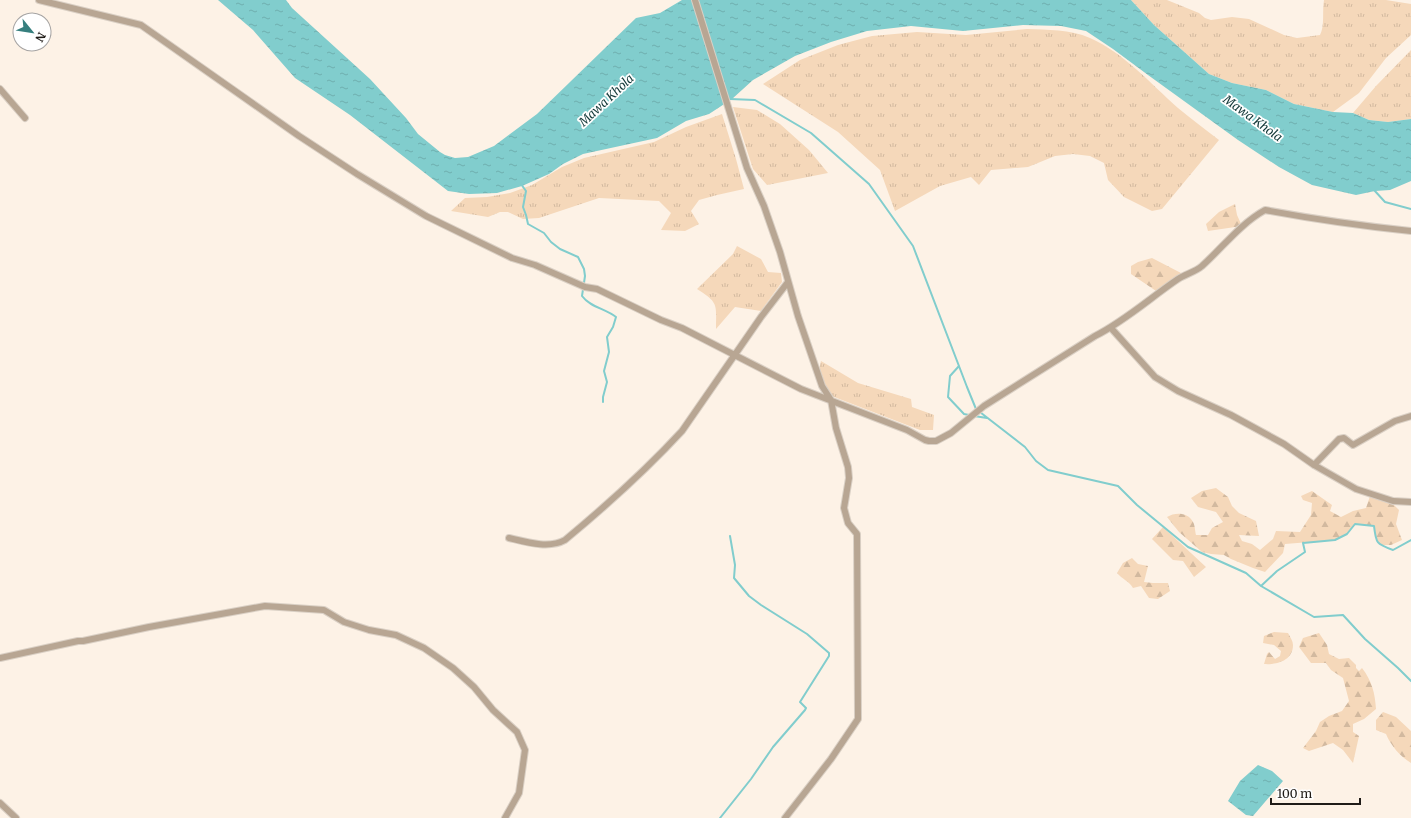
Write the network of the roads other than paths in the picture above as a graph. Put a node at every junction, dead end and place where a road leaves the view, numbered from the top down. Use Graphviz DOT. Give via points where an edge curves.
graph roads {
  1 [pos="39,0"];
  2 [pos="695,0"];
  3 [pos="0,89"];
  4 [pos="25,118"];
  5 [pos="1411,231"];
  6 [pos="788,282"];
  7 [pos="1111,328"];
  8 [pos="735,354"];
  9 [pos="830,400"];
  10 [pos="1411,416"];
  11 [pos="1314,464"];
  12 [pos="1411,502"];
  13 [pos="508,538"];
  14 [pos="0,658"];
  15 [pos="0,803"];
  16 [pos="16,818"];
  17 [pos="505,818"];
  18 [pos="785,818"];
  1 -- 8 [label="street" via="141,25 299,136 426,216 512,258 597,290"];
  2 -- 6 [label="street" via="747,168 764,206"];
  3 -- 4 [label="street"];
  5 -- 7 [label="street" via="1369,227 1265,210 1251,218 1201,267 1180,278"];
  6 -- 8 [label="street"];
  6 -- 9 [label="street" via="822,386"];
  7 -- 9 [label="street" via="984,406 951,433 936,441 929,442 907,430"];
  7 -- 11 [label="street" via="1154,377 1231,415"];
  8 -- 9 [label="street" via="801,389"];
  8 -- 13 [label="street" via="672,442 565,540 552,544"];
  9 -- 18 [label="street" via="848,467 849,478 844,508 848,523 857,534 858,719 831,759"];
  10 -- 11 [label="street" via="1395,421 1353,445 1344,438 1339,439"];
  11 -- 12 [label="street" via="1356,489 1388,500"];
  14 -- 17 [label="street" via="149,626 265,606 324,610 344,622 396,635 424,648 453,668 517,732 525,750 519,793"];
  15 -- 16 [label="street"];
}
